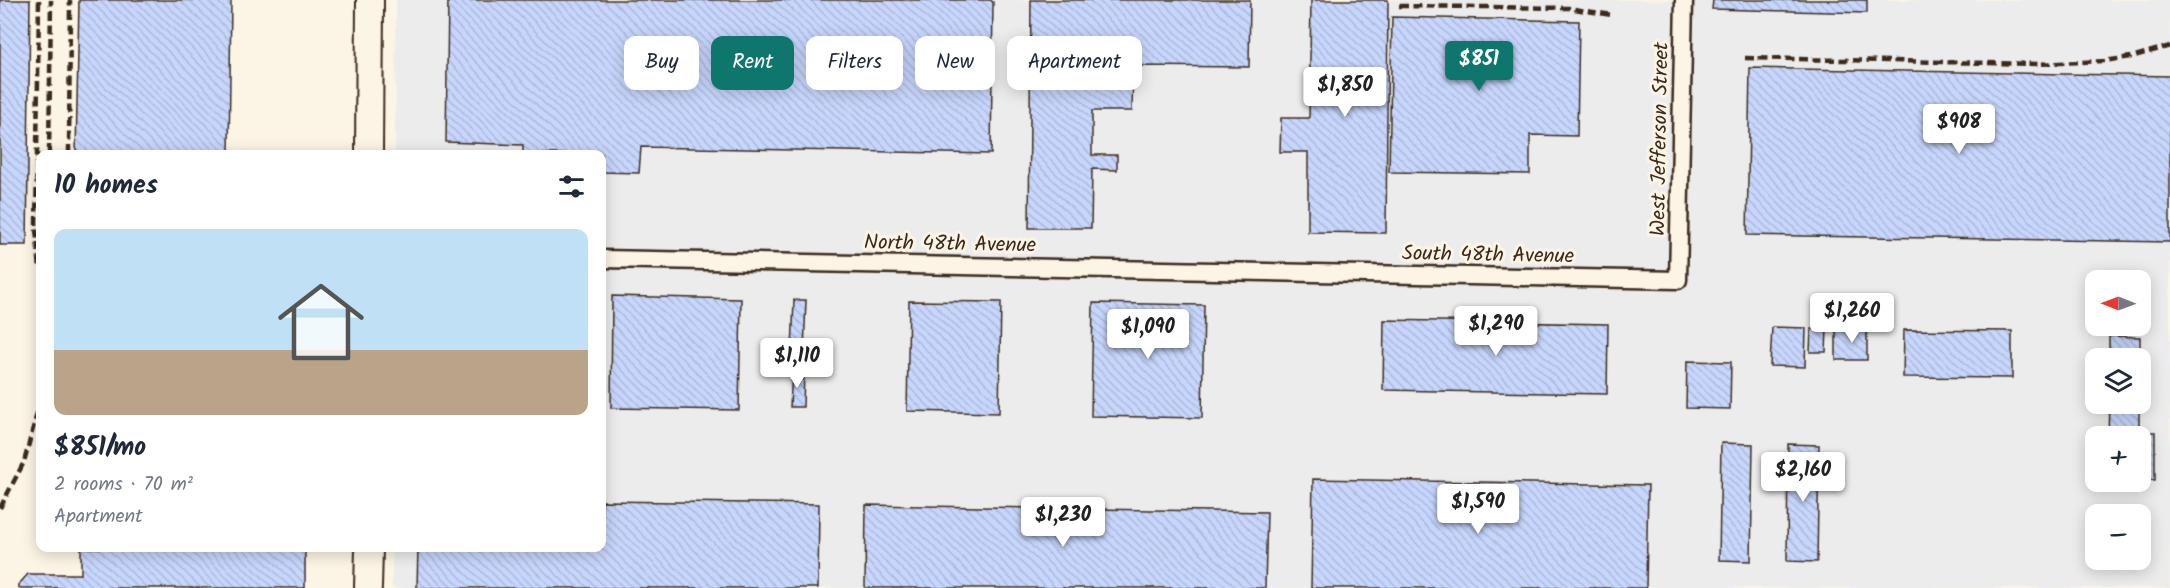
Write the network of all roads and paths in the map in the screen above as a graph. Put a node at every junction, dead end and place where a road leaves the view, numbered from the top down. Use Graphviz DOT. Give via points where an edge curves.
graph roads {
  1 [pos="370,0"];
  2 [pos="1684,0"];
  3 [pos="369,150"];
  4 [pos="606,259"];
  5 [pos="1298,273"];
  6 [pos="1678,280"];
  7 [pos="369,552"];
  8 [pos="368,588"];
  1 -- 3 [label="main road"];
  2 -- 6 [label="street, West Jefferson Street"];
  4 -- 5 [label="street, North 48th Avenue"];
  5 -- 6 [label="street, South 48th Avenue"];
  7 -- 8 [label="main road"];
}
